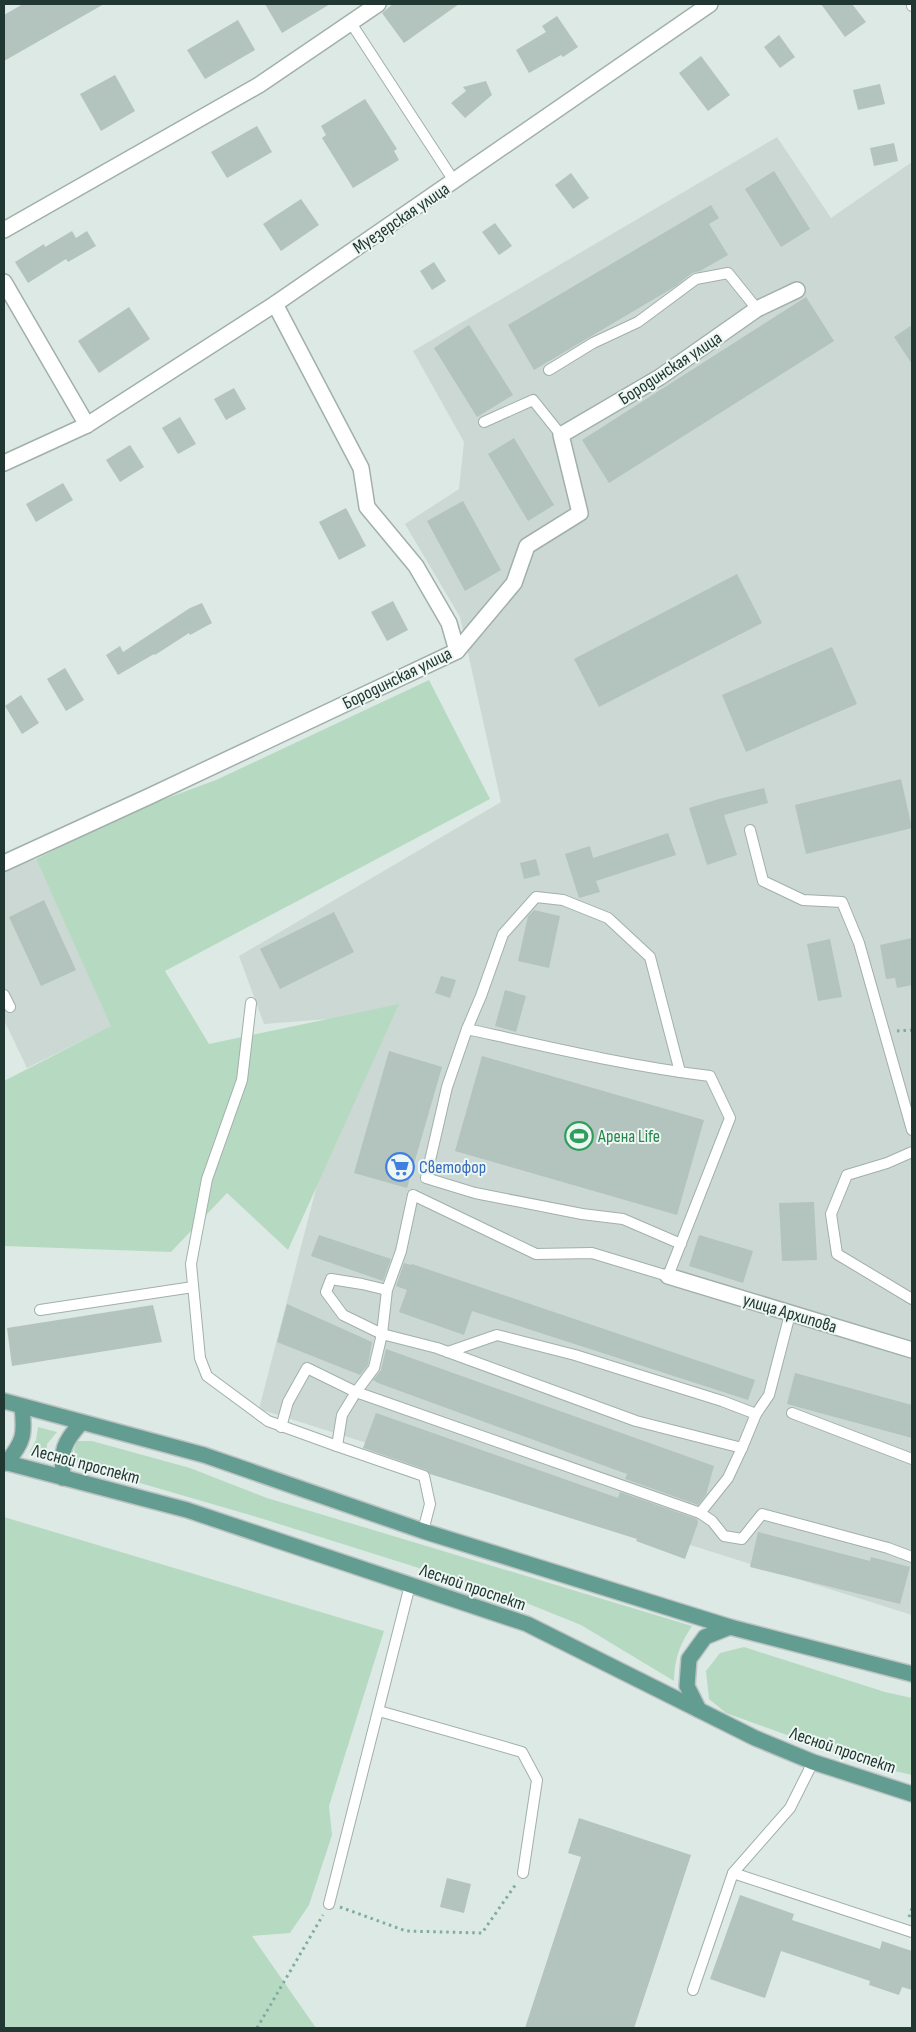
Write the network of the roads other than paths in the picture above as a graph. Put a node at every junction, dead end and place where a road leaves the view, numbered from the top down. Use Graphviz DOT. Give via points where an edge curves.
graph roads {
  1 [pos="378,4"];
  2 [pos="710,4"];
  3 [pos="351,22"];
  4 [pos="454,181"];
  5 [pos="4,230"];
  6 [pos="4,282"];
  7 [pos="797,290"];
  8 [pos="275,304"];
  9 [pos="757,309"];
  10 [pos="549,370"];
  11 [pos="484,422"];
  12 [pos="87,425"];
  13 [pos="561,435"];
  14 [pos="4,463"];
  15 [pos="457,651"];
  16 [pos="750,830"];
  17 [pos="4,863"];
  18 [pos="4,995"];
  19 [pos="251,1003"];
  20 [pos="10,1007"];
  21 [pos="467,1029"];
  22 [pos="680,1072"];
  23 [pos="912,1130"];
  24 [pos="912,1152"];
  25 [pos="681,1244"];
  26 [pos="668,1276"];
  27 [pos="193,1287"];
  28 [pos="387,1290"];
  29 [pos="912,1299"];
  30 [pos="40,1310"];
  31 [pos="790,1314"];
  32 [pos="382,1334"];
  33 [pos="912,1350"];
  34 [pos="448,1352"];
  35 [pos="356,1392"];
  36 [pos="4,1402"];
  37 [pos="22,1407"];
  38 [pos="792,1412"];
  39 [pos="756,1414"];
  40 [pos="81,1423"];
  41 [pos="281,1427"];
  42 [pos="338,1446"];
  43 [pos="742,1448"];
  44 [pos="912,1459"];
  45 [pos="5,1462"];
  46 [pos="63,1478"];
  47 [pos="700,1513"];
  48 [pos="423,1531"];
  49 [pos="912,1557"];
  50 [pos="410,1585"];
  51 [pos="730,1627"];
  52 [pos="912,1674"];
  53 [pos="699,1710"];
  54 [pos="379,1711"];
  55 [pos="813,1762"];
  56 [pos="912,1794"];
  57 [pos="523,1873"];
  58 [pos="733,1873"];
  59 [pos="329,1904"];
  60 [pos="912,1932"];
  61 [pos="693,1990"];
  1 -- 3 [label="street"];
  2 -- 4 [label="street, Муезерская улица"];
  3 -- 4 [label="lane"];
  3 -- 5 [label="street" via="259,85"];
  4 -- 8 [label="street, Муезерская улица"];
  6 -- 12 [label="street"];
  7 -- 9 [label="street, Бородинская улица"];
  8 -- 12 [label="street, Муезерская улица"];
  8 -- 15 [label="street" via="361,468 367,507 416,566 449,624"];
  9 -- 10 [label="lane" via="728,273 696,279 638,322 593,343"];
  9 -- 13 [label="street, Бородинская улица" via="660,376"];
  11 -- 13 [label="lane" via="533,400"];
  12 -- 14 [label="street, Муезерская улица"];
  13 -- 15 [label="street, Бородинская улица" via="580,513 527,546 514,583"];
  15 -- 17 [label="street, Бородинская улица"];
  16 -- 23 [label="lane" via="763,881 803,900 842,902 859,943"];
  18 -- 20 [label="lane"];
  19 -- 27 [label="lane" via="242,1080 207,1179 191,1264"];
  21 -- 22 [label="lane" via="587,1057"];
  21 -- 22 [label="lane" via="503,934 536,897 563,900 608,918 650,956"];
  21 -- 25 [label="lane" via="447,1087 426,1178 475,1193 622,1219"];
  22 -- 25 [label="lane" via="710,1076 730,1118"];
  24 -- 29 [label="lane" via="847,1175 831,1214 837,1254"];
  25 -- 26 [label="lane"];
  26 -- 28 [label="lane" via="592,1253 536,1254 413,1195 401,1251"];
  26 -- 31 [label="street, улица Архипова"];
  27 -- 30 [label="lane"];
  27 -- 41 [label="lane" via="200,1358 207,1376"];
  28 -- 32 [label="lane"];
  28 -- 32 [label="lane" via="331,1279 326,1292 343,1315"];
  31 -- 33 [label="street, улица Архипова"];
  31 -- 39 [label="lane" via="770,1395"];
  32 -- 34 [label="lane"];
  32 -- 35 [label="lane" via="374,1368"];
  34 -- 39 [label="lane" via="497,1335 575,1355"];
  34 -- 43 [label="lane" via="636,1421"];
  35 -- 41 [label="lane" via="307,1368 288,1402"];
  35 -- 42 [label="lane" via="342,1415"];
  35 -- 47 [label="lane"];
  36 -- 37 [label="main road"];
  37 -- 40 [label="main road"];
  37 -- 45 [label="main road" via="24,1428 19,1448"];
  38 -- 44 [label="lane"];
  39 -- 43 [label="lane"];
  40 -- 46 [label="main road" via="68,1438 61,1457"];
  40 -- 48 [label="main road" via="204,1455"];
  41 -- 42 [label="lane"];
  42 -- 48 [label="lane" via="424,1476 430,1504"];
  43 -- 47 [label="lane" via="728,1478"];
  45 -- 46 [label="main road, Лесной проспект"];
  46 -- 50 [label="main road, Лесной проспект" via="187,1510"];
  47 -- 49 [label="lane" via="712,1521 724,1536 742,1539 762,1514"];
  48 -- 51 [label="main road"];
  50 -- 53 [label="main road, Лесной проспект" via="527,1624"];
  50 -- 54 [label="lane"];
  51 -- 52 [label="main road"];
  51 -- 53 [label="main road" via="705,1637 689,1659 687,1686"];
  53 -- 55 [label="main road, Лесной проспект"];
  54 -- 57 [label="lane" via="522,1752 537,1780"];
  54 -- 59 [label="lane"];
  55 -- 56 [label="main road, Лесной проспект"];
  55 -- 58 [label="lane" via="790,1808"];
  58 -- 60 [label="lane"];
  58 -- 61 [label="lane"];
}
